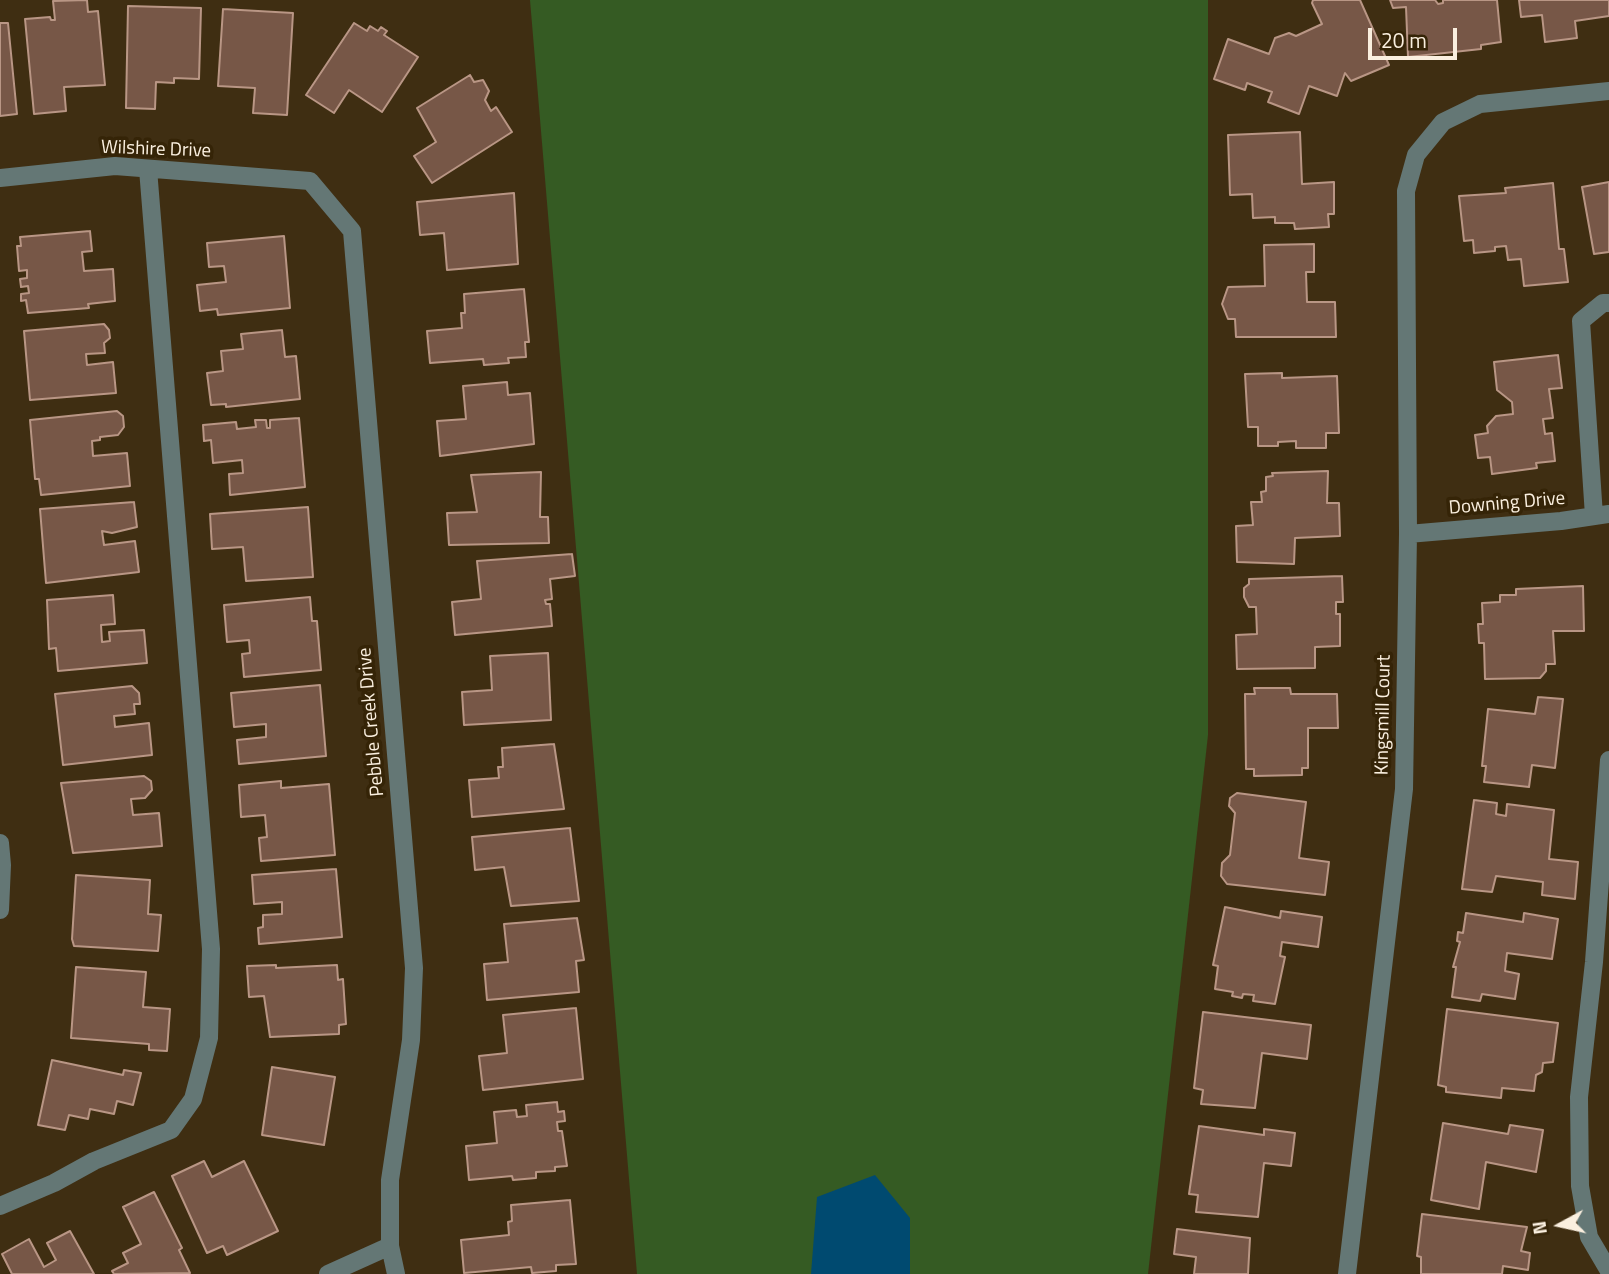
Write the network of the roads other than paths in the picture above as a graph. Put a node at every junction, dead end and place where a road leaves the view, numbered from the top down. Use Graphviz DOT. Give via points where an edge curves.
graph roads {
  1 [pos="1609,91"];
  2 [pos="148,169"];
  3 [pos="0,178"];
  4 [pos="310,181"];
  5 [pos="1609,303"];
  6 [pos="1602,515"];
  7 [pos="1408,534"];
  8 [pos="1609,760"];
  9 [pos="0,843"];
  10 [pos="0,910"];
  11 [pos="0,1206"];
  12 [pos="390,1246"];
  13 [pos="1609,1272"];
  14 [pos="328,1274"];
  15 [pos="396,1274"];
  16 [pos="1346,1274"];
  1 -- 7 [label="street, Kingsmill Court" via="1480,104 1443,122 1416,155 1406,191"];
  2 -- 3 [label="street, Wilshire Drive" via="115,166"];
  2 -- 4 [label="street, Wilshire Drive"];
  2 -- 11 [label="street" via="211,950 209,1038 193,1099 171,1130"];
  4 -- 12 [label="street, Pebble Creek Drive" via="352,231 413,954 411,1040 390,1180"];
  5 -- 6 [label="street" via="1581,321"];
  6 -- 7 [label="street, Downing Drive"];
  7 -- 16 [label="street, Kingsmill Court" via="1404,789"];
  8 -- 13 [label="street" via="1579,1097 1580,1186 1589,1237"];
  9 -- 10 [label="street"];
  12 -- 14 [label="street"];
  12 -- 15 [label="street, Pebble Creek Drive"];
}
